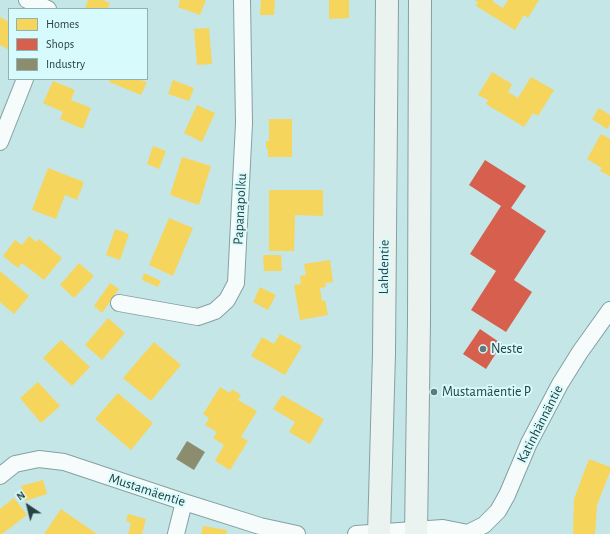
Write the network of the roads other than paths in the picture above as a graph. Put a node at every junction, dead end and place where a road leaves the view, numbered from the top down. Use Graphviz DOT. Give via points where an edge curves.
graph roads {
  1 [pos="27,0"];
  2 [pos="242,0"];
  3 [pos="387,0"];
  4 [pos="420,0"];
  5 [pos="46,8"];
  6 [pos="25,80"];
  7 [pos="0,142"];
  8 [pos="119,303"];
  9 [pos="610,310"];
  10 [pos="0,476"];
  11 [pos="184,502"];
  12 [pos="416,532"];
  13 [pos="467,533"];
  14 [pos="176,534"];
  15 [pos="297,534"];
  16 [pos="356,534"];
  17 [pos="379,534"];
  1 -- 5 [label="street"];
  2 -- 8 [label="street, Papanapolku" via="244,122 236,283 227,300 215,312 198,317"];
  3 -- 17 [label="main road, Lahdentie" via="384,353"];
  4 -- 12 [label="main road" via="420,314"];
  6 -- 7 [label="street"];
  9 -- 13 [label="street, Katinhännäntie" via="560,384 498,511 484,525"];
  10 -- 11 [label="street, Mustamäentie" via="15,464 39,459 64,462"];
  11 -- 14 [label="street"];
  11 -- 15 [label="street, Mustamäentie" via="260,526"];
  12 -- 13 [label="street, Katinhännäntie" via="443,528"];
  12 -- 17 [label="street"];
  16 -- 17 [label="street"];
}
